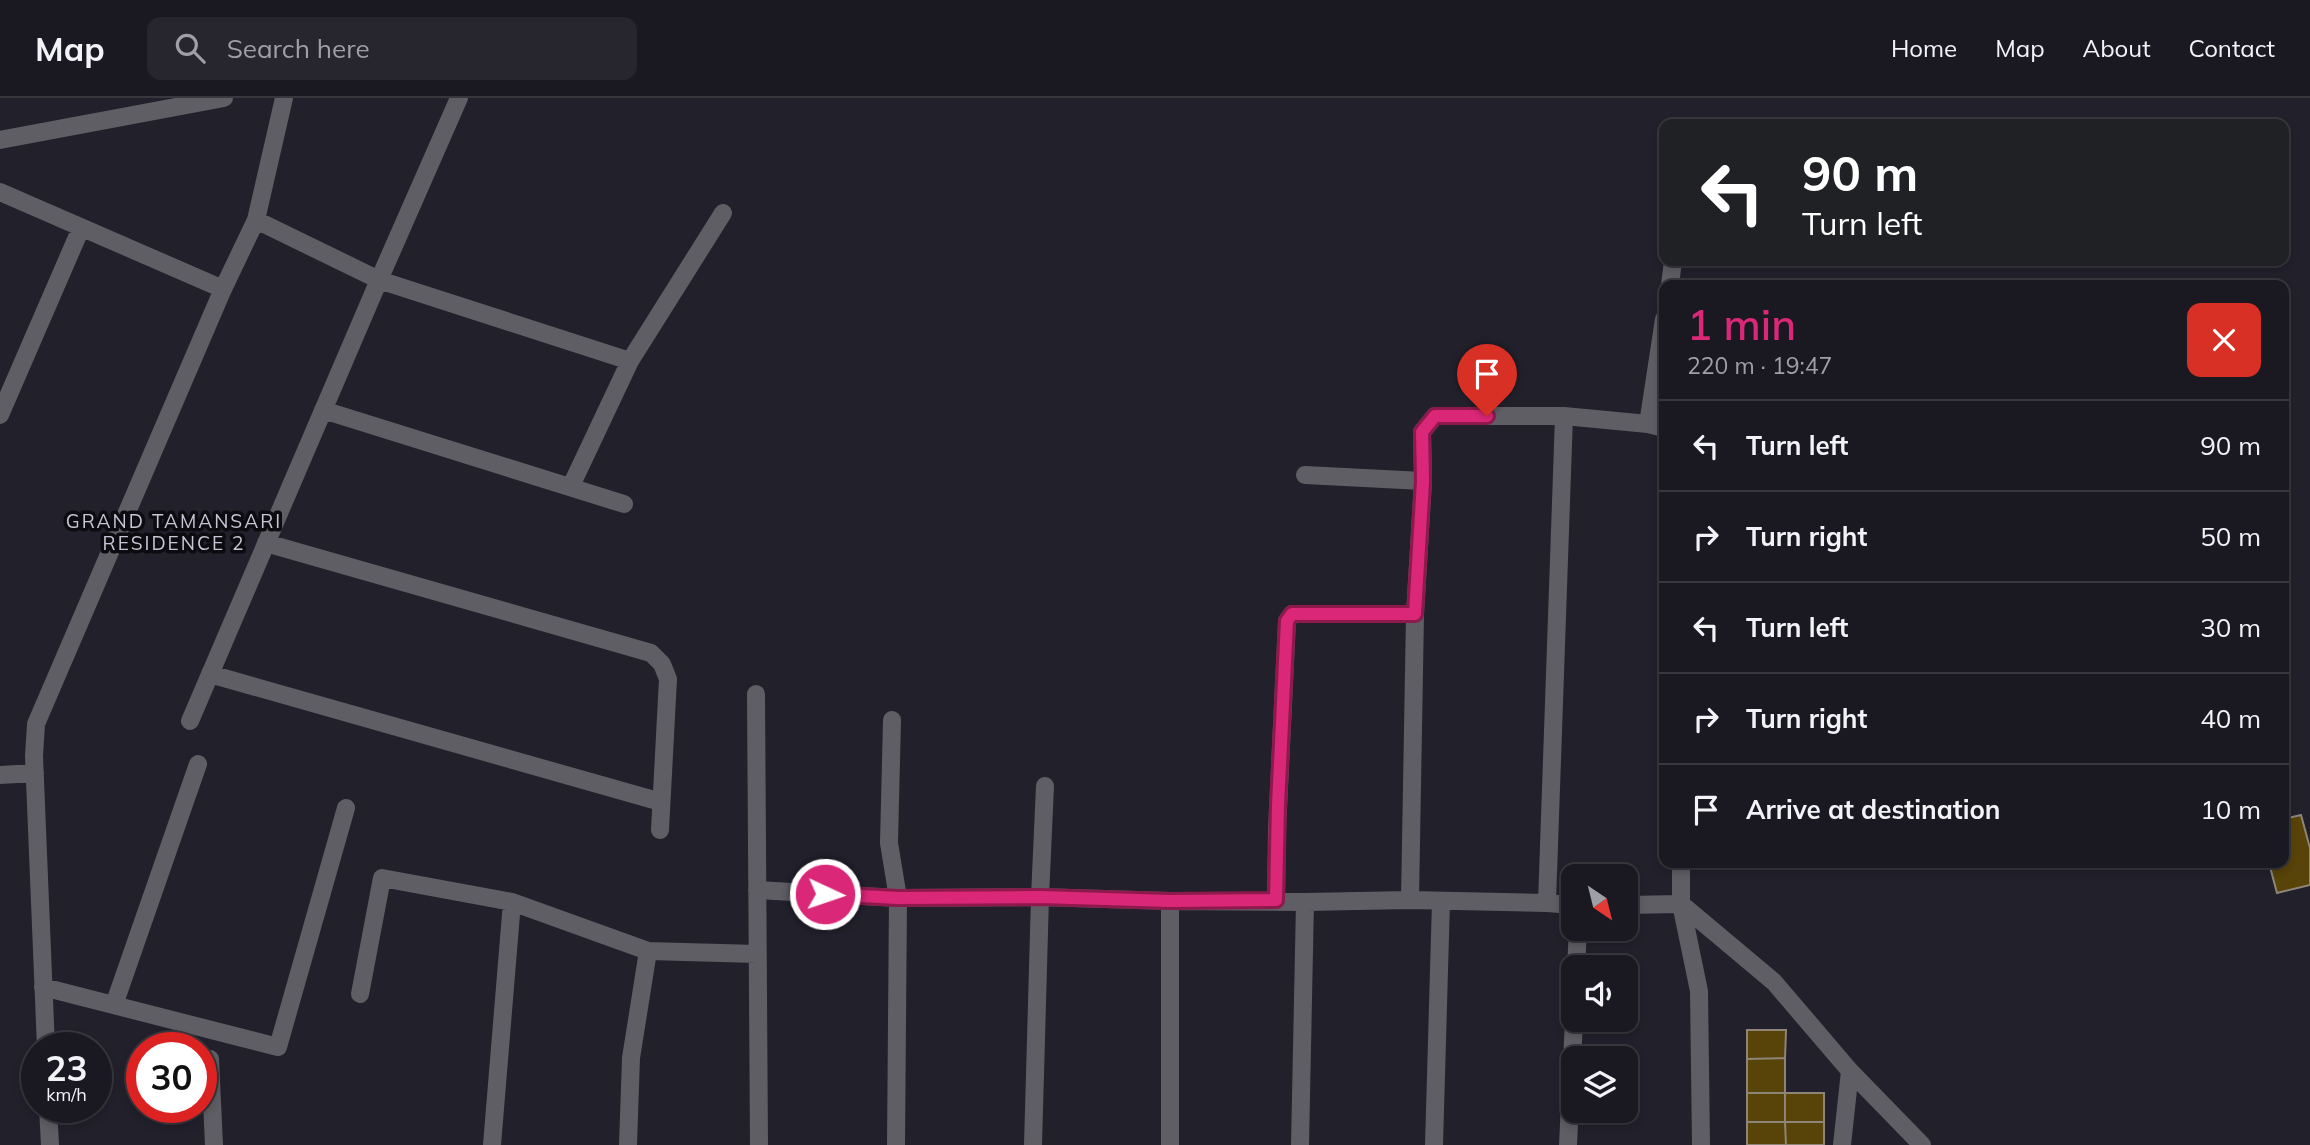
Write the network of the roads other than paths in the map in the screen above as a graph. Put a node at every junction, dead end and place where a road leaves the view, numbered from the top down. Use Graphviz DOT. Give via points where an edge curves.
graph roads {
  1 [pos="224,98"];
  2 [pos="284,98"];
  3 [pos="459,98"];
  4 [pos="0,140"];
  5 [pos="0,192"];
  6 [pos="723,213"];
  7 [pos="256,220"];
  8 [pos="80,228"];
  9 [pos="379,280"];
  10 [pos="223,289"];
  11 [pos="631,361"];
  12 [pos="1659,386"];
  13 [pos="323,410"];
  14 [pos="0,415"];
  15 [pos="1564,416"];
  16 [pos="1656,426"];
  17 [pos="1305,475"];
  18 [pos="1423,481"];
  19 [pos="572,486"];
  20 [pos="624,503"];
  21 [pos="266,543"];
  22 [pos="1415,614"];
  23 [pos="210,674"];
  24 [pos="756,694"];
  25 [pos="892,720"];
  26 [pos="190,721"];
  27 [pos="198,764"];
  28 [pos="35,774"];
  29 [pos="0,775"];
  30 [pos="1045,786"];
  31 [pos="661,802"];
  32 [pos="346,808"];
  33 [pos="660,830"];
  34 [pos="1681,868"];
  35 [pos="757,890"];
  36 [pos="1040,897"];
  37 [pos="898,898"];
  38 [pos="1276,900"];
  39 [pos="1410,900"];
  40 [pos="1170,901"];
  41 [pos="1441,901"];
  42 [pos="512,902"];
  43 [pos="1305,902"];
  44 [pos="1546,903"];
  45 [pos="1561,904"];
  46 [pos="1681,904"];
  47 [pos="1638,905"];
  48 [pos="648,951"];
  49 [pos="757,954"];
  50 [pos="43,987"];
  51 [pos="360,994"];
  52 [pos="114,1005"];
  53 [pos="45,1032"];
  54 [pos="1573,1032"];
  55 [pos="1850,1071"];
  56 [pos="49,1123"];
  57 [pos="213,1123"];
  58 [pos="50,1145"];
  59 [pos="214,1145"];
  60 [pos="492,1145"];
  61 [pos="628,1145"];
  62 [pos="759,1145"];
  63 [pos="896,1145"];
  64 [pos="1033,1145"];
  65 [pos="1170,1145"];
  66 [pos="1300,1145"];
  67 [pos="1434,1145"];
  68 [pos="1568,1145"];
  69 [pos="1701,1145"];
  70 [pos="1842,1145"];
  71 [pos="1922,1145"];
  1 -- 4 [label="street"];
  2 -- 7 [label="street"];
  3 -- 9 [label="street"];
  5 -- 8 [label="street"];
  6 -- 11 [label="street"];
  7 -- 9 [label="street"];
  7 -- 10 [label="street"];
  8 -- 10 [label="street"];
  8 -- 14 [label="street"];
  9 -- 11 [label="street"];
  9 -- 13 [label="street"];
  10 -- 28 [label="street" via="36,724"];
  11 -- 19 [label="street"];
  12 -- 16 [label="street"];
  13 -- 19 [label="street"];
  13 -- 21 [label="street"];
  15 -- 16 [label="street"];
  15 -- 18 [label="street" via="1435,416 1422,432"];
  15 -- 44 [label="street"];
  17 -- 18 [label="street"];
  18 -- 22 [label="street"];
  19 -- 20 [label="street"];
  21 -- 23 [label="street"];
  21 -- 31 [label="street" via="651,653 668,679"];
  22 -- 38 [label="street" via="1292,614 1287,621"];
  22 -- 39 [label="street"];
  23 -- 26 [label="street"];
  23 -- 31 [label="street"];
  24 -- 35 [label="street"];
  25 -- 37 [label="street" via="889,843"];
  27 -- 52 [label="street"];
  28 -- 29 [label="street"];
  28 -- 50 [label="street"];
  30 -- 36 [label="street"];
  31 -- 33 [label="street"];
  32 -- 52 [label="street" via="278,1046"];
  34 -- 46 [label="street"];
  35 -- 37 [label="street"];
  35 -- 49 [label="street"];
  36 -- 37 [label="street"];
  36 -- 40 [label="street"];
  36 -- 64 [label="street"];
  37 -- 63 [label="street"];
  38 -- 40 [label="street"];
  38 -- 43 [label="street"];
  39 -- 41 [label="street"];
  39 -- 43 [label="street"];
  40 -- 65 [label="street"];
  41 -- 44 [label="street"];
  41 -- 67 [label="street"];
  42 -- 48 [label="street"];
  42 -- 51 [label="street" via="382,878"];
  42 -- 60 [label="street"];
  43 -- 66 [label="street"];
  44 -- 45 [label="street"];
  46 -- 47 [label="street"];
  46 -- 55 [label="street" via="1774,982"];
  46 -- 69 [label="street" via="1699,991"];
  48 -- 49 [label="street"];
  48 -- 61 [label="street" via="631,1058"];
  49 -- 62 [label="street"];
  50 -- 52 [label="street"];
  50 -- 53 [label="street"];
  54 -- 68 [label="street"];
  55 -- 70 [label="street"];
  55 -- 71 [label="street"];
  56 -- 58 [label="street"];
  57 -- 59 [label="street"];
}
